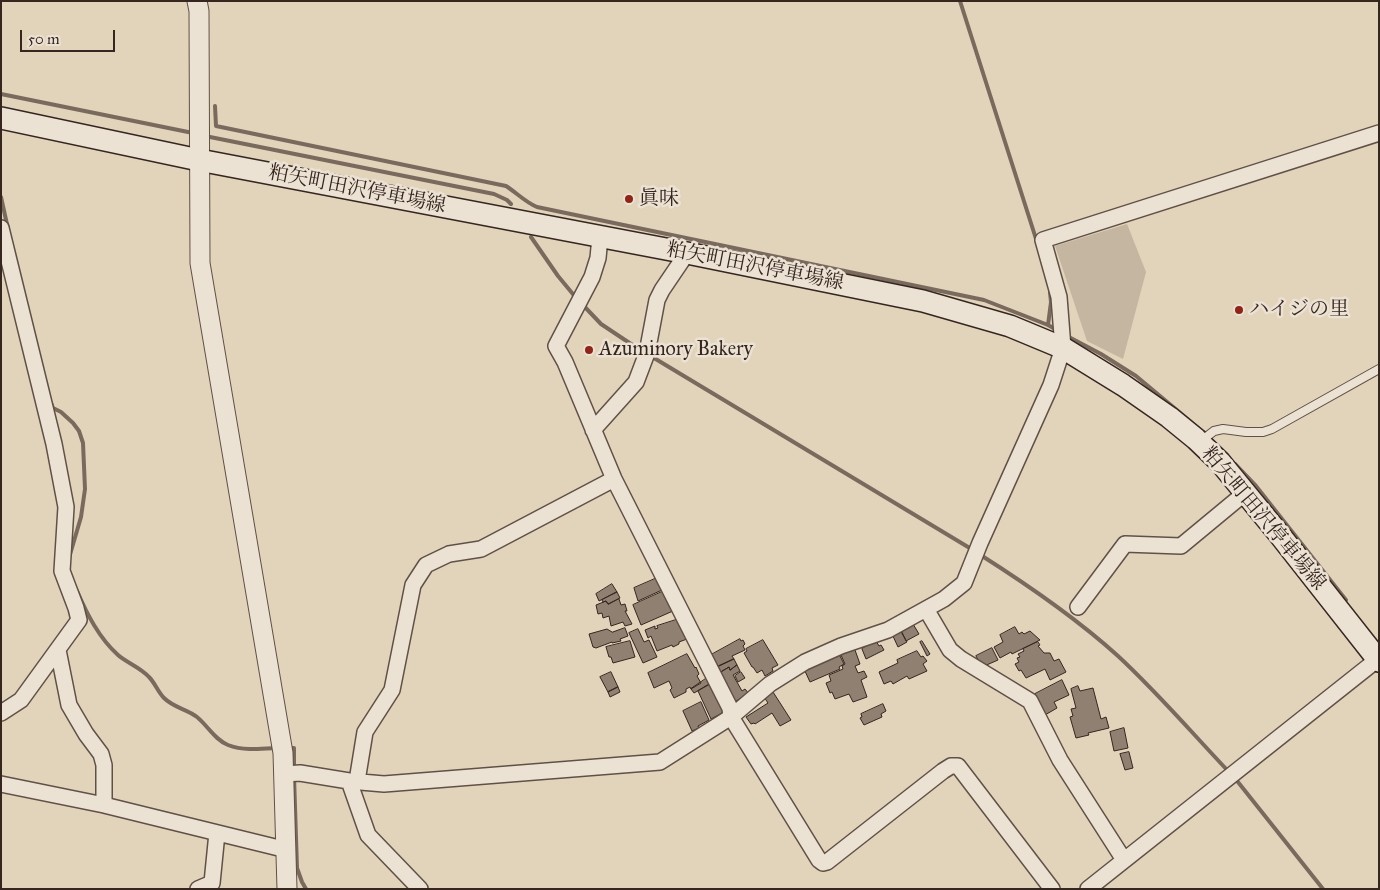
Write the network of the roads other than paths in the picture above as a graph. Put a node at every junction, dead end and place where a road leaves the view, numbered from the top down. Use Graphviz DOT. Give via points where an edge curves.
graph roads {
  1 [pos="197,1"];
  2 [pos="1,118"];
  3 [pos="1379,133"];
  4 [pos="199,153"];
  5 [pos="1,228"];
  6 [pos="600,237"];
  7 [pos="687,253"];
  8 [pos="1062,348"];
  9 [pos="1379,369"];
  10 [pos="593,430"];
  11 [pos="1200,443"];
  12 [pos="614,479"];
  13 [pos="1245,493"];
  14 [pos="1078,607"];
  15 [pos="926,609"];
  16 [pos="58,650"];
  17 [pos="1378,659"];
  18 [pos="1,713"];
  19 [pos="731,717"];
  20 [pos="291,773"];
  21 [pos="353,781"];
  22 [pos="1,784"];
  23 [pos="104,805"];
  24 [pos="217,833"];
  25 [pos="287,850"];
  26 [pos="1124,860"];
  27 [pos="198,889"];
  28 [pos="287,889"];
  29 [pos="420,889"];
  30 [pos="1052,889"];
  31 [pos="1088,889"];
  1 -- 4 [label="street"];
  2 -- 4 [label="main road, 粕矢町田沢停車場線"];
  3 -- 8 [label="street" via="1043,240 1059,297"];
  4 -- 6 [label="main road, 粕矢町田沢停車場線"];
  4 -- 20 [label="street" via="200,263 282,746"];
  5 -- 16 [label="street" via="54,444 66,507 62,571 79,620"];
  6 -- 7 [label="main road, 粕矢町田沢停車場線"];
  6 -- 10 [label="street" via="596,266 556,346"];
  7 -- 8 [label="main road, 粕矢町田沢停車場線" via="923,300 1010,326"];
  7 -- 10 [label="street" via="657,300 644,362 636,382"];
  8 -- 11 [label="main road, 粕矢町田沢停車場線" via="1123,385"];
  8 -- 15 [label="street" via="1051,386 964,583"];
  9 -- 11 [label="lane" via="1272,429 1263,432 1223,429 1214,431"];
  10 -- 12 [label="street"];
  11 -- 13 [label="main road, 粕矢町田沢停車場線"];
  12 -- 19 [label="street" via="730,708"];
  12 -- 21 [label="street" via="481,549 449,554 426,565 413,585 392,690 365,732"];
  13 -- 14 [label="street" via="1181,546 1125,544"];
  13 -- 17 [label="main road, 粕矢町田沢停車場線"];
  15 -- 19 [label="street" via="888,630 805,662 770,684"];
  15 -- 26 [label="street" via="950,650 1030,701 1060,760"];
  16 -- 18 [label="street" via="21,700"];
  16 -- 23 [label="street" via="69,705 101,754"];
  17 -- 26 [label="street"];
  19 -- 21 [label="street" via="660,762 384,784"];
  19 -- 30 [label="street" via="823,863 943,771 958,766"];
  20 -- 21 [label="street"];
  20 -- 25 [label="street"];
  21 -- 29 [label="street" via="368,834"];
  22 -- 23 [label="street"];
  23 -- 24 [label="street"];
  24 -- 25 [label="street"];
  24 -- 27 [label="street" via="212,883"];
  25 -- 28 [label="street"];
  26 -- 31 [label="street"];
}
